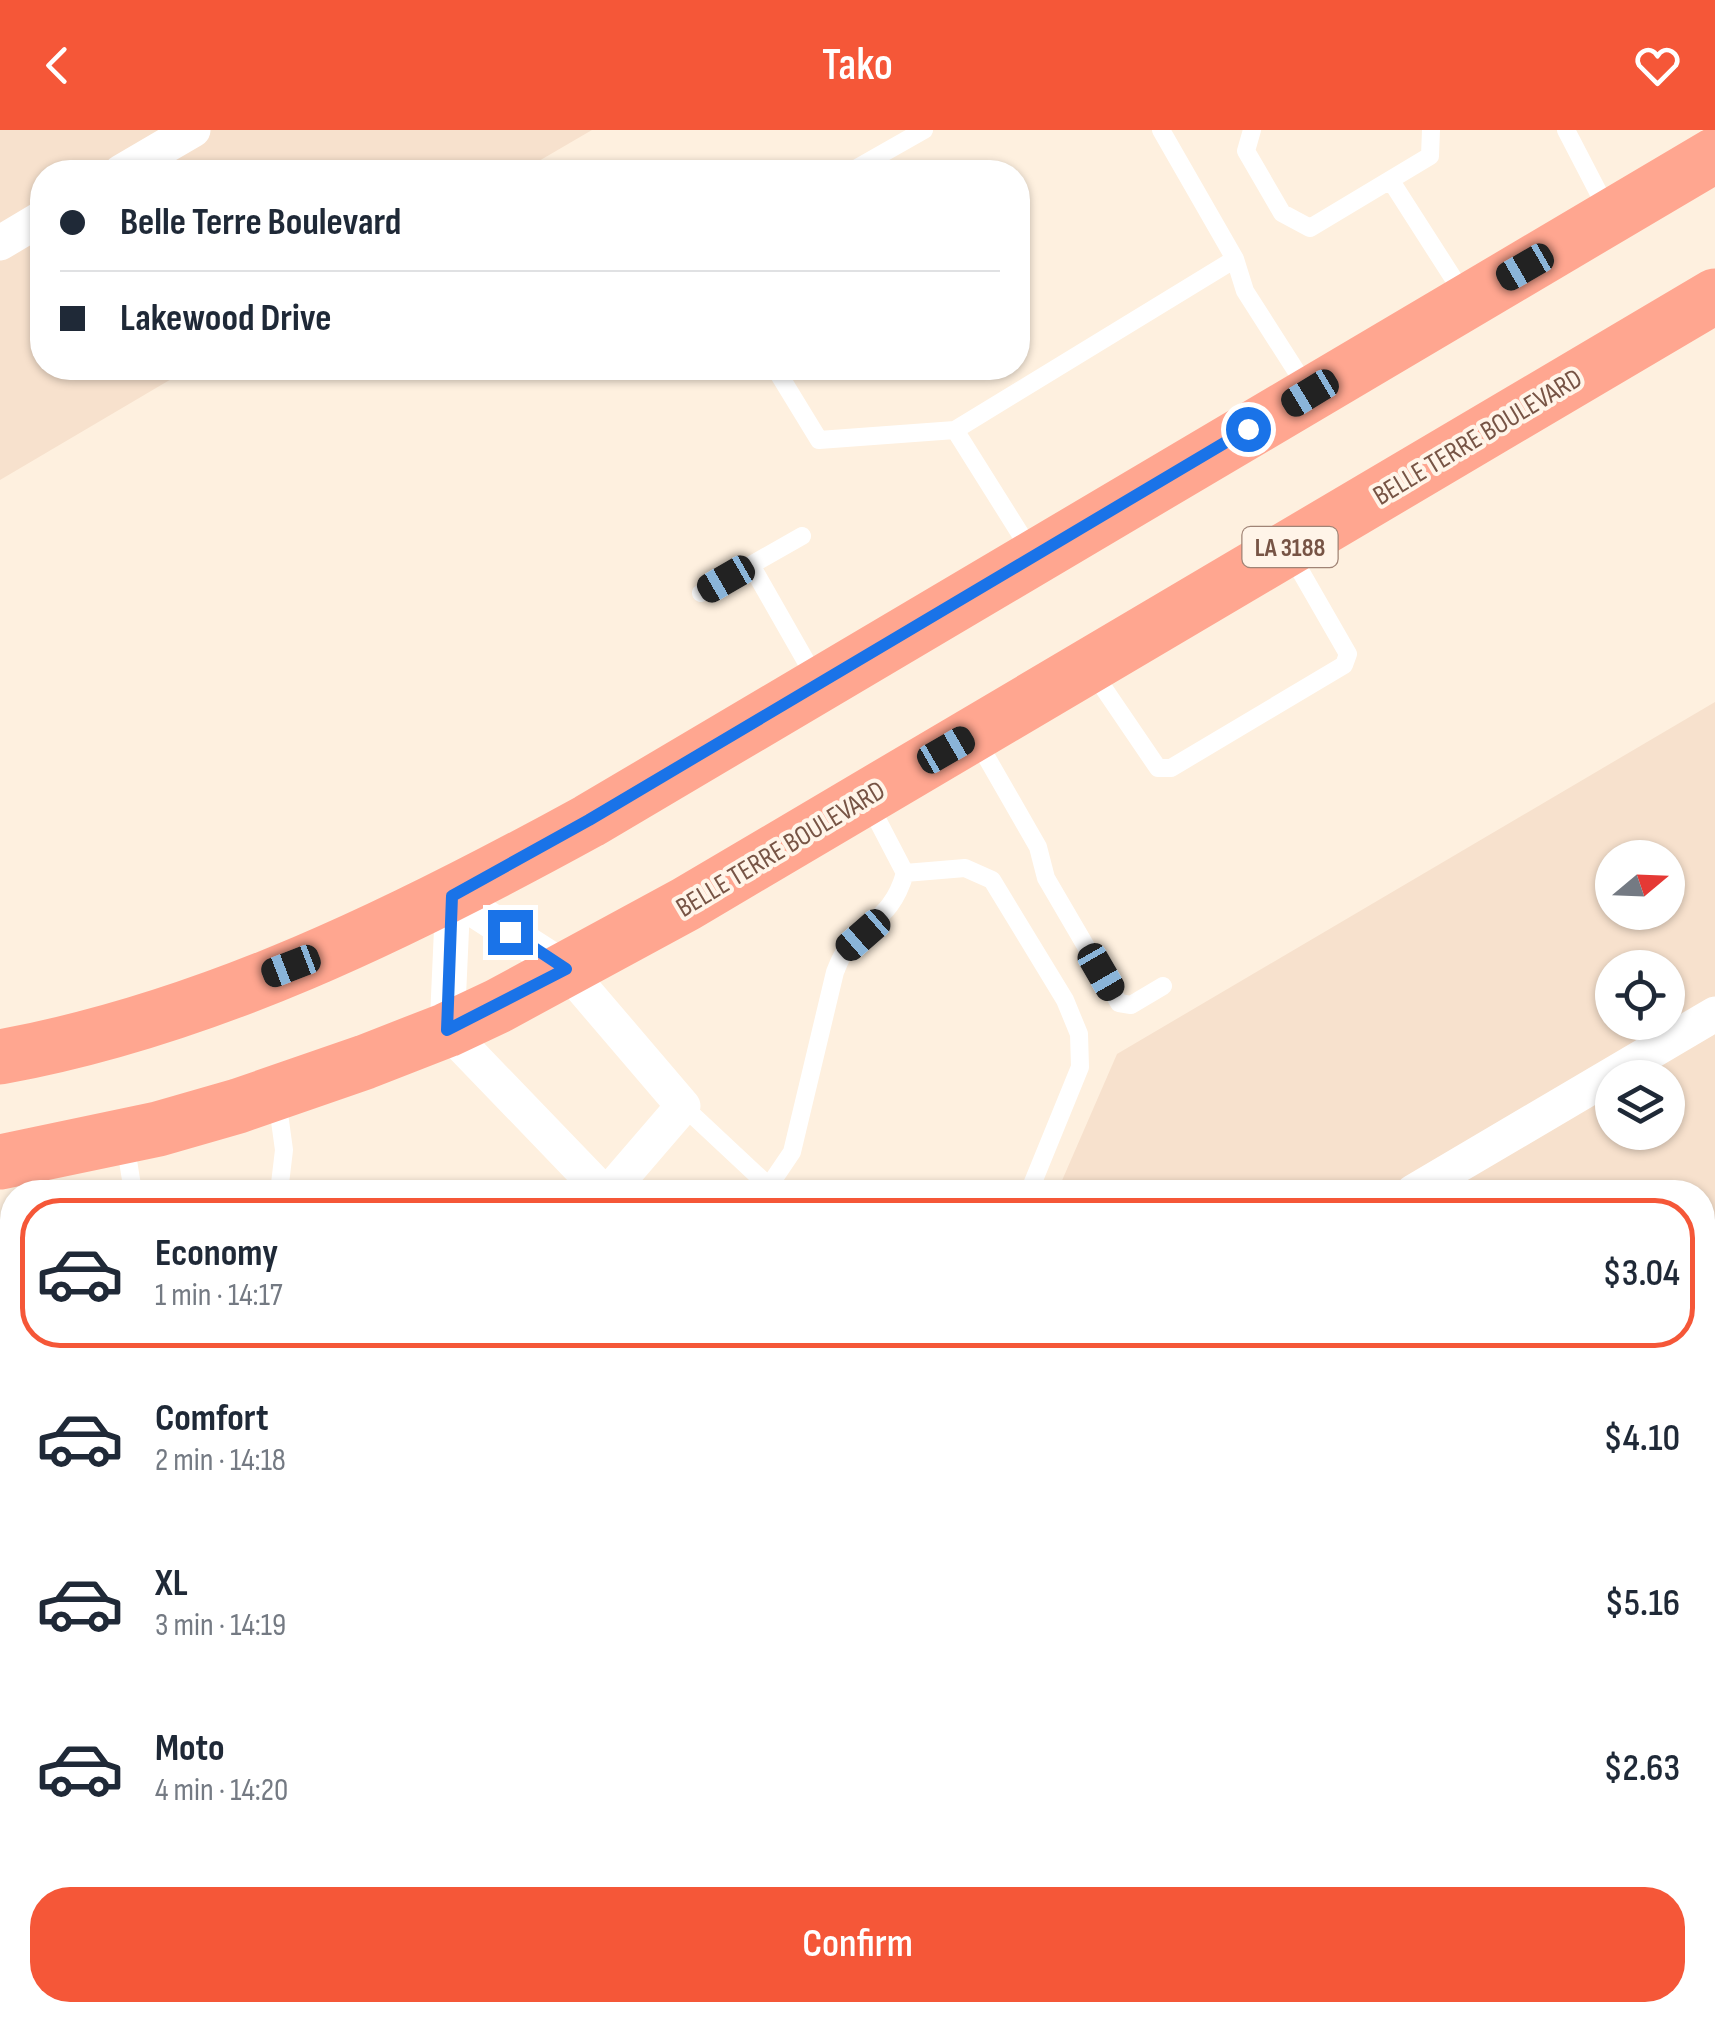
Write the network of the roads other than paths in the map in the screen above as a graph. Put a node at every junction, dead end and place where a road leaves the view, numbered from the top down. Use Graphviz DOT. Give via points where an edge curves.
graph roads {
  1 [pos="193,130"];
  2 [pos="924,130"];
  3 [pos="1161,130"];
  4 [pos="1252,130"];
  5 [pos="1431,130"];
  6 [pos="1566,130"];
  7 [pos="1715,155"];
  8 [pos="141,160"];
  9 [pos="871,160"];
  10 [pos="1391,181"];
  11 [pos="1612,218"];
  12 [pos="30,225"];
  13 [pos="0,244"];
  14 [pos="1236,258"];
  15 [pos="1715,296"];
  16 [pos="1467,300"];
  17 [pos="782,380"];
  18 [pos="1310,393"];
  19 [pos="954,430"];
  20 [pos="802,536"];
  21 [pos="1288,548"];
  22 [pos="1034,556"];
  23 [pos="751,565"];
  24 [pos="701,594"];
  25 [pos="1089,666"];
  26 [pos="819,684"];
  27 [pos="973,734"];
  28 [pos="866,798"];
  29 [pos="905,873"];
  30 [pos="452,896"];
  31 [pos="566,969"];
  32 [pos="1164,986"];
  33 [pos="1715,1014"];
  34 [pos="447,1030"];
  35 [pos="5,1051"];
  36 [pos="276,1092"];
  37 [pos="683,1106"];
  38 [pos="124,1136"];
  39 [pos="0,1162"];
  40 [pos="131,1180"];
  41 [pos="280,1180"];
  42 [pos="594,1180"];
  43 [pos="617,1180"];
  44 [pos="759,1180"];
  45 [pos="776,1180"];
  46 [pos="1034,1180"];
  47 [pos="1433,1180"];
  1 -- 8 [label="street"];
  2 -- 9 [label="lane"];
  3 -- 14 [label="lane"];
  4 -- 10 [label="lane" via="1246,150 1282,213 1310,228"];
  5 -- 10 [label="lane" via="1430,156"];
  6 -- 11 [label="lane"];
  7 -- 11 [label="highway"];
  10 -- 16 [label="lane"];
  11 -- 16 [label="highway"];
  12 -- 13 [label="street"];
  14 -- 18 [label="lane" via="1244,291"];
  14 -- 19 [label="lane"];
  15 -- 21 [label="highway, BELLE TERRE BOULEVARD / LA 3188"];
  16 -- 18 [label="highway"];
  17 -- 19 [label="lane" via="819,440"];
  18 -- 22 [label="highway"];
  19 -- 22 [label="lane"];
  20 -- 23 [label="lane"];
  21 -- 25 [label="highway, BELLE TERRE BOULEVARD / LA 3188"];
  21 -- 25 [label="lane" via="1348,654 1344,665 1171,768 1158,768"];
  22 -- 26 [label="highway"];
  23 -- 24 [label="lane"];
  23 -- 26 [label="lane"];
  25 -- 27 [label="highway, BELLE TERRE BOULEVARD / LA 3188"];
  26 -- 30 [label="highway"];
  27 -- 28 [label="highway, BELLE TERRE BOULEVARD / LA 3188"];
  27 -- 32 [label="lane" via="1119,1003 1131,1005"];
  28 -- 29 [label="lane"];
  28 -- 31 [label="highway, BELLE TERRE BOULEVARD / LA 3188"];
  29 -- 45 [label="lane" via="900,892 846,950 835,972 792,1152"];
  29 -- 46 [label="lane" via="965,868 992,880 1066,1000 1079,1034 1080,1067"];
  30 -- 31 [label="street"];
  30 -- 34 [label="street"];
  30 -- 35 [label="highway" via="207,1000 92,1035"];
  31 -- 34 [label="highway, BELLE TERRE BOULEVARD / LA 3188"];
  31 -- 37 [label="street"];
  33 -- 47 [label="street"];
  34 -- 36 [label="highway, BELLE TERRE BOULEVARD / LA 3188"];
  34 -- 42 [label="street"];
  36 -- 38 [label="highway, BELLE TERRE BOULEVARD / LA 3188"];
  36 -- 41 [label="lane" via="284,1150"];
  37 -- 43 [label="street"];
  37 -- 44 [label="lane"];
  38 -- 39 [label="highway, BELLE TERRE BOULEVARD / LA 3188"];
  38 -- 40 [label="lane"];
}
